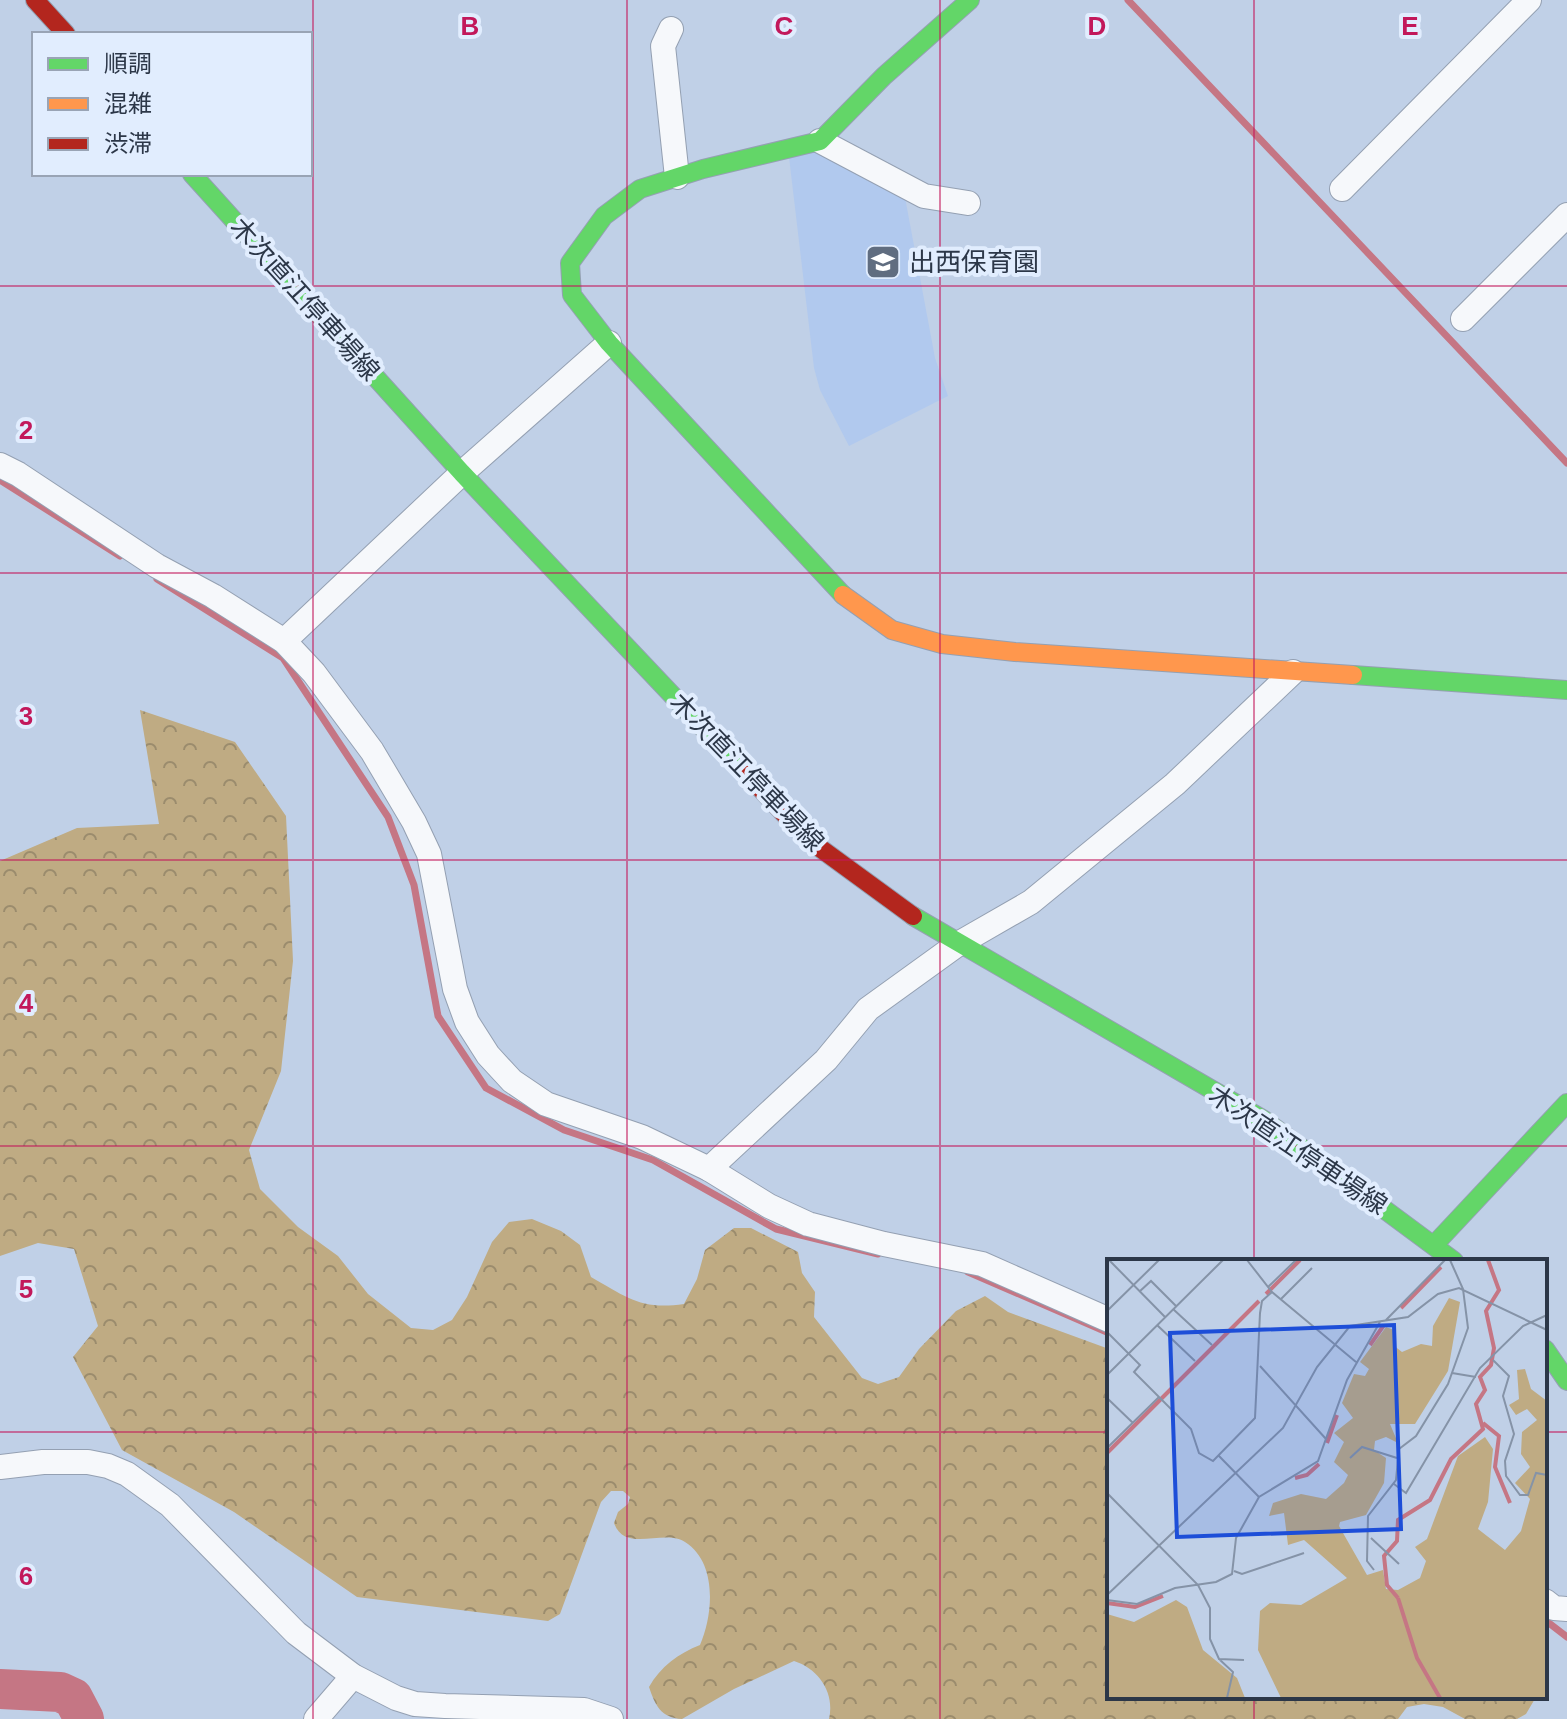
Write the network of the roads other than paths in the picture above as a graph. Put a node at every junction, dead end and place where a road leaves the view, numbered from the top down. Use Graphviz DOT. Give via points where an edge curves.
graph roads {
  1 [pos="35,0"];
  2 [pos="970,0"];
  3 [pos="1529,0"];
  4 [pos="671,29"];
  5 [pos="64,32"];
  6 [pos="820,141"];
  7 [pos="194,176"];
  8 [pos="677,177"];
  9 [pos="1342,189"];
  10 [pos="968,203"];
  11 [pos="1567,215"];
  12 [pos="1463,319"];
  13 [pos="609,343"];
  14 [pos="0,465"];
  15 [pos="462,473"];
  16 [pos="284,641"];
  17 [pos="1293,672"];
  18 [pos="1567,690"];
  19 [pos="958,944"];
  20 [pos="1567,1103"];
  21 [pos="709,1169"];
  22 [pos="1427,1253"];
  23 [pos="1447,1259"];
  24 [pos="1107,1319"];
  25 [pos="1547,1352"];
  26 [pos="1567,1381"];
  27 [pos="0,1467"];
  28 [pos="1547,1603"];
  29 [pos="1567,1609"];
  30 [pos="353,1676"];
  31 [pos="316,1719"];
  32 [pos="611,1719"];
  1 -- 5 [label="street"];
  2 -- 6 [label="street"];
  3 -- 9 [label="street"];
  4 -- 8 [label="street" via="663,46"];
  6 -- 8 [label="street"];
  6 -- 10 [label="street" via="924,196"];
  7 -- 15 [label="street, 木次直江停車場線"];
  8 -- 13 [label="street" via="640,189 604,216 570,263 572,295"];
  11 -- 12 [label="street"];
  13 -- 15 [label="street"];
  13 -- 17 [label="street" via="840,593 892,630 942,644 1015,652"];
  14 -- 16 [label="street"];
  15 -- 16 [label="street"];
  15 -- 19 [label="street, 木次直江停車場線" via="809,840"];
  16 -- 21 [label="street" via="372,751 414,822 429,854 455,989 467,1022 488,1055 512,1081 546,1104 642,1137"];
  17 -- 18 [label="street"];
  17 -- 19 [label="street" via="1175,784 1031,902"];
  19 -- 21 [label="street" via="868,1009 826,1060"];
  19 -- 22 [label="street, 木次直江停車場線" via="1264,1120"];
  20 -- 22 [label="street"];
  21 -- 24 [label="street" via="808,1224 982,1264"];
  22 -- 23 [label="street, 木次直江停車場線"];
  25 -- 26 [label="street"];
  27 -- 30 [label="street" via="88,1462 127,1474 170,1505 296,1633"];
  28 -- 29 [label="street"];
  30 -- 31 [label="street"];
  30 -- 32 [label="street" via="415,1704 584,1710"];
}
